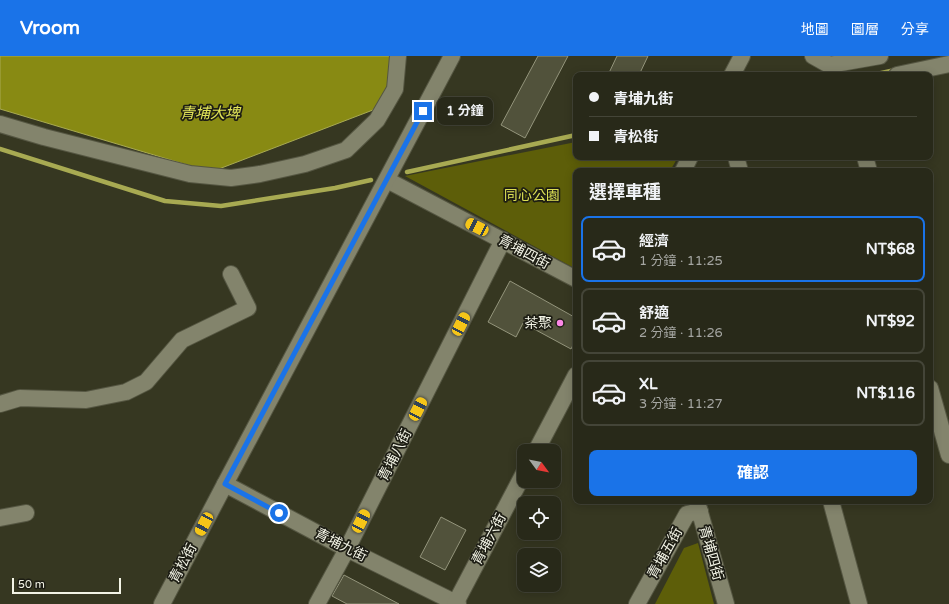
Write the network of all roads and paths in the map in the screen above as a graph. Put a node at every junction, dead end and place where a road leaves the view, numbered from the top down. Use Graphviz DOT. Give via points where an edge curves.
graph roads {
  1 [pos="398,56"];
  2 [pos="452,56"];
  3 [pos="742,56"];
  4 [pos="812,56"];
  5 [pos="880,56"];
  6 [pos="949,64"];
  7 [pos="833,70"];
  8 [pos="734,72"];
  9 [pos="911,72"];
  10 [pos="0,124"];
  11 [pos="387,180"];
  12 [pos="503,240"];
  13 [pos="231,274"];
  14 [pos="573,277"];
  15 [pos="573,381"];
  16 [pos="933,399"];
  17 [pos="0,404"];
  18 [pos="540,444"];
  19 [pos="949,455"];
  20 [pos="225,484"];
  21 [pos="517,486"];
  22 [pos="832,504"];
  23 [pos="698,506"];
  24 [pos="26,513"];
  25 [pos="0,518"];
  26 [pos="347,549"];
  27 [pos="162,604"];
  28 [pos="317,604"];
  29 [pos="456,604"];
  30 [pos="637,604"];
  31 [pos="726,604"];
  32 [pos="859,604"];
  1 -- 10 [label="street" via="394,90 377,120 346,150 305,164 260,174 231,178 190,174"];
  2 -- 11 [label="street, 青松街"];
  3 -- 8 [label="street"];
  4 -- 7 [label="street"];
  5 -- 7 [label="street"];
  6 -- 9 [label="street"];
  11 -- 12 [label="street, 青埔四街"];
  11 -- 20 [label="street, 青松街"];
  12 -- 14 [label="street, 青埔四街"];
  12 -- 26 [label="street, 青埔八街"];
  13 -- 17 [label="street" via="248,308 182,340 146,382 126,392 86,400 20,398"];
  15 -- 18 [label="street"];
  16 -- 19 [label="street"];
  20 -- 26 [label="street, 青埔九街"];
  20 -- 27 [label="street, 青松街"];
  21 -- 29 [label="street, 青埔六街"];
  22 -- 32 [label="street"];
  23 -- 30 [label="street, 青埔五街" via="687,514"];
  23 -- 31 [label="street, 青埔四街"];
  24 -- 25 [label="street"];
  26 -- 28 [label="street, 青埔八街"];
  26 -- 29 [label="street, 青埔九街"];
}
